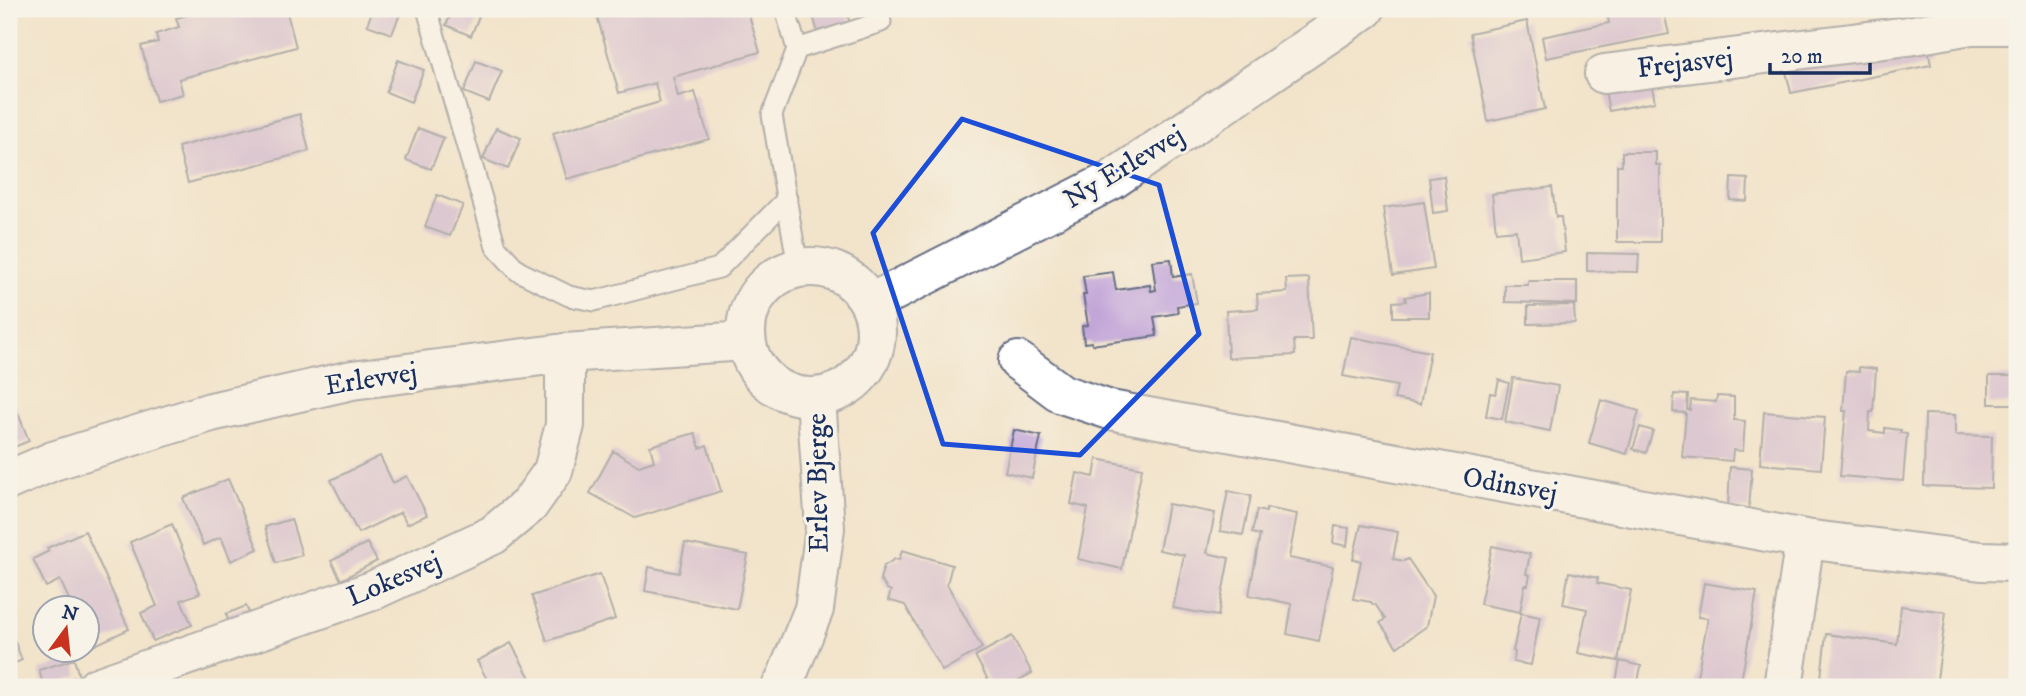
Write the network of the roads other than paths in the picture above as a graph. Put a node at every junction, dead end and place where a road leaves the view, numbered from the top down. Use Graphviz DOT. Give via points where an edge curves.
graph roads {
  1 [pos="428,9"];
  2 [pos="785,9"];
  3 [pos="878,9"];
  4 [pos="1365,9"];
  5 [pos="2017,25"];
  6 [pos="797,50"];
  7 [pos="1604,74"];
  8 [pos="786,199"];
  9 [pos="799,267"];
  10 [pos="871,303"];
  11 [pos="746,341"];
  12 [pos="565,353"];
  13 [pos="1018,361"];
  14 [pos="816,398"];
  15 [pos="9,480"];
  16 [pos="1804,539"];
  17 [pos="2017,562"];
  18 [pos="97,687"];
  19 [pos="781,687"];
  20 [pos="1783,687"];
  1 -- 8 [label="lane" via="496,247 518,271 542,285 594,301 719,268"];
  2 -- 6 [label="lane"];
  3 -- 6 [label="lane" via="881,22"];
  4 -- 10 [label="street, Ny Erlevvej" via="1112,180"];
  5 -- 7 [label="street, Frejasvej" via="1972,25"];
  6 -- 8 [label="lane" via="772,115"];
  8 -- 9 [label="lane"];
  9 -- 10 [label="street" via="841,273"];
  9 -- 11 [label="street" via="780,274 752,302"];
  10 -- 14 [label="street" via="876,345 868,365 846,387"];
  11 -- 12 [label="street, Erlevvej"];
  11 -- 14 [label="street" via="763,376 796,396"];
  12 -- 15 [label="street, Erlevvej" via="352,380 271,398 53,461"];
  12 -- 18 [label="street, Lokesvej" via="565,425 553,471 529,505 493,535 372,591"];
  13 -- 16 [label="street, Odinsvej" via="1062,394 1110,410"];
  14 -- 19 [label="street, Erlev Bjerge" via="823,542 814,609"];
  16 -- 17 [label="street, Odinsvej"];
  16 -- 20 [label="street"];
}
